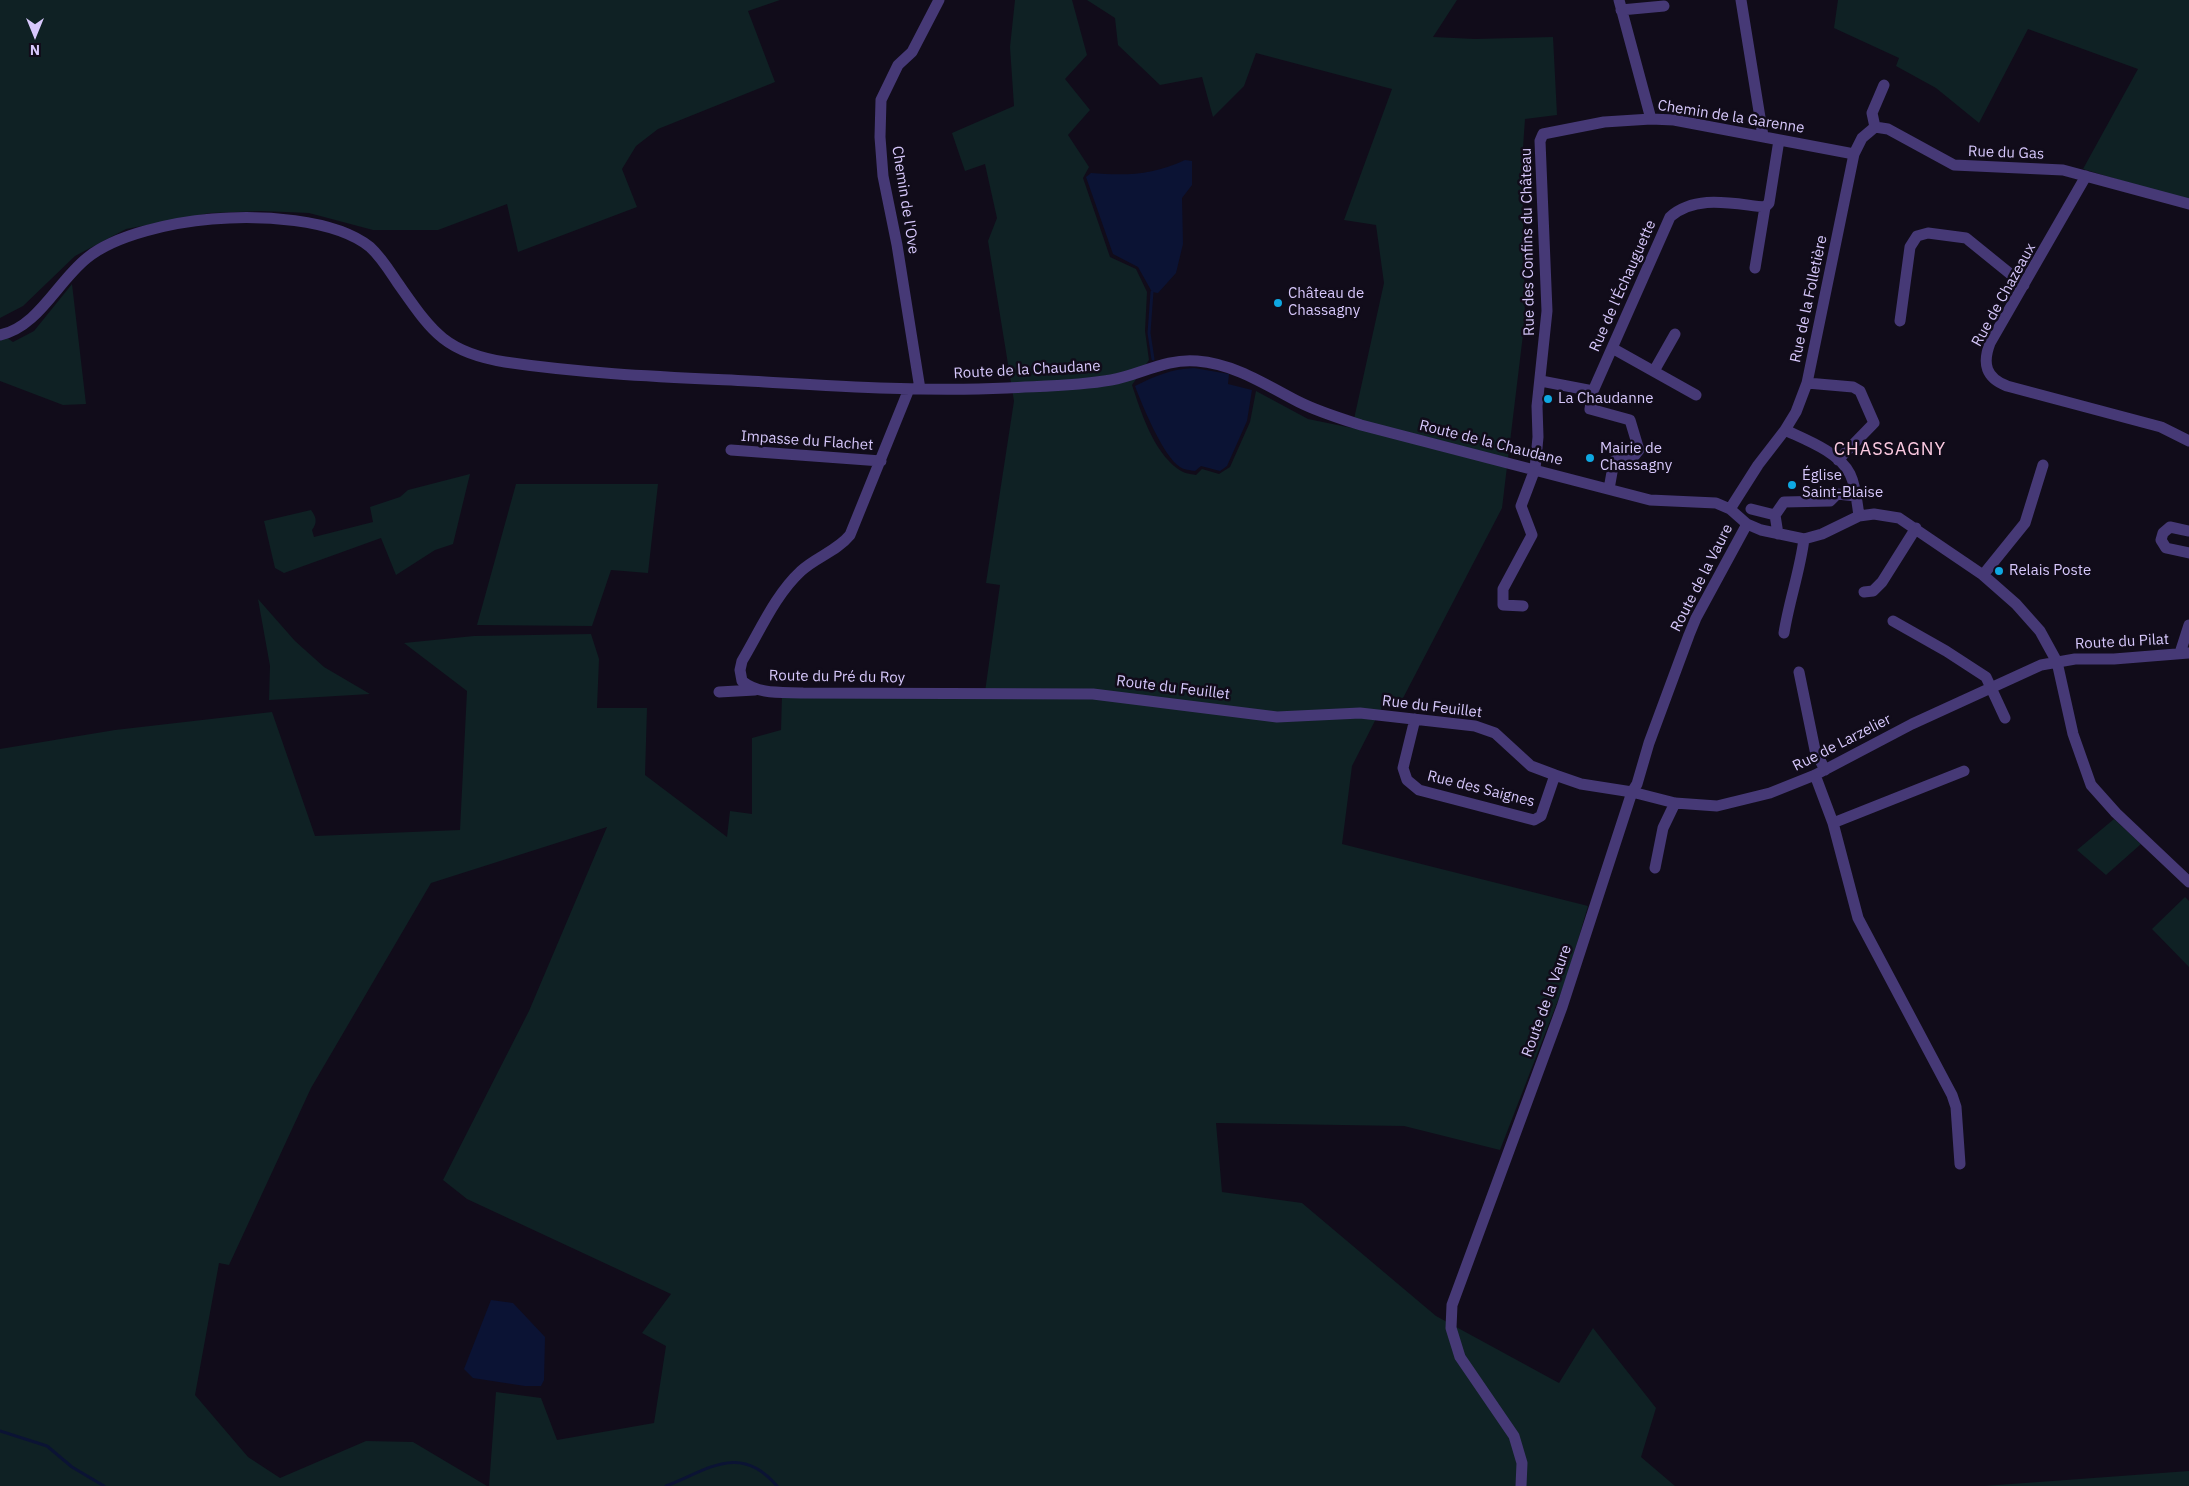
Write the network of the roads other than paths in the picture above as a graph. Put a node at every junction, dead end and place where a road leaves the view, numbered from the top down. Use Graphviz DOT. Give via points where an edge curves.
graph roads {
  1 [pos="939,0"];
  2 [pos="1741,0"];
  3 [pos="1620,5"];
  4 [pos="1664,6"];
  5 [pos="1884,85"];
  6 [pos="1651,119"];
  7 [pos="1875,127"];
  8 [pos="1543,134"];
  9 [pos="1763,136"];
  10 [pos="1780,140"];
  11 [pos="1854,154"];
  12 [pos="2086,176"];
  13 [pos="2189,204"];
  14 [pos="1764,207"];
  15 [pos="1755,268"];
  16 [pos="2024,285"];
  17 [pos="1900,321"];
  18 [pos="1676,334"];
  19 [pos="0,335"];
  20 [pos="1612,348"];
  21 [pos="1654,371"];
  22 [pos="1541,381"];
  23 [pos="1807,383"];
  24 [pos="914,389"];
  25 [pos="1594,391"];
  26 [pos="1696,395"];
  27 [pos="1785,430"];
  28 [pos="2189,441"];
  29 [pos="731,450"];
  30 [pos="1838,460"];
  31 [pos="881,461"];
  32 [pos="2043,465"];
  33 [pos="1535,469"];
  34 [pos="1609,489"];
  35 [pos="1856,496"];
  36 [pos="1730,509"];
  37 [pos="1751,509"];
  38 [pos="1775,515"];
  39 [pos="1859,516"];
  40 [pos="1747,524"];
  41 [pos="1916,528"];
  42 [pos="2189,531"];
  43 [pos="1778,534"];
  44 [pos="1804,539"];
  45 [pos="2189,553"];
  46 [pos="1983,575"];
  47 [pos="1864,592"];
  48 [pos="1523,606"];
  49 [pos="1893,621"];
  50 [pos="2189,625"];
  51 [pos="1784,633"];
  52 [pos="2185,653"];
  53 [pos="2057,662"];
  54 [pos="740,670"];
  55 [pos="1799,672"];
  56 [pos="1991,687"];
  57 [pos="756,690"];
  58 [pos="982,692"];
  59 [pos="1360,713"];
  60 [pos="2005,718"];
  61 [pos="1415,719"];
  62 [pos="1964,771"];
  63 [pos="1820,772"];
  64 [pos="1555,775"];
  65 [pos="1632,792"];
  66 [pos="1675,803"];
  67 [pos="1833,823"];
  68 [pos="1655,868"];
  69 [pos="2189,882"];
  70 [pos="1960,1164"];
  71 [pos="1521,1486"];
  1 -- 24 [label="street, Chemin de l'Ove" via="912,52 898,65 881,100 883,176 897,244"];
  2 -- 9 [label="street"];
  3 -- 4 [label="street"];
  3 -- 6 [label="street"];
  5 -- 7 [label="street" via="1872,113"];
  6 -- 8 [label="street, Chemin de la Garenne" via="1604,122"];
  6 -- 9 [label="street, Chemin de la Garenne"];
  7 -- 11 [label="street, Rue de la Folletière" via="1862,138"];
  7 -- 12 [label="street, Rue du Gas" via="1888,129 1954,165 2064,170"];
  8 -- 22 [label="street, Rue des Confins du Château" via="1540,141 1548,311"];
  9 -- 10 [label="street, Chemin de la Garenne"];
  10 -- 11 [label="street, Chemin de la Garenne"];
  10 -- 14 [label="street" via="1769,203"];
  11 -- 23 [label="street, Rue de la Folletière"];
  12 -- 13 [label="street, Rue du Gas"];
  12 -- 16 [label="street, Rue de Chazeaux"];
  14 -- 15 [label="street"];
  14 -- 20 [label="street, Rue de l'Échauguette" via="1708,202 1693,204 1670,217"];
  16 -- 17 [label="street" via="1966,238 1928,233 1917,236 1910,247"];
  16 -- 28 [label="street, Rue de Chazeaux" via="1987,352 1986,367 1991,378 2007,386 2161,427"];
  18 -- 21 [label="street"];
  19 -- 24 [label="street, Route de la Chaudane" via="18,330 29,322 69,275 105,246 190,222 256,219 312,223 352,236 384,262 420,315 443,340 473,355 549,367 629,374"];
  20 -- 21 [label="street"];
  20 -- 25 [label="street, Rue de l'Échauguette"];
  21 -- 26 [label="street"];
  22 -- 25 [label="street"];
  22 -- 33 [label="street, Rue des Confins du Château"];
  23 -- 27 [label="street, Rue de la Folletière"];
  23 -- 30 [label="street" via="1854,386 1860,391 1874,423"];
  24 -- 31 [label="street"];
  24 -- 33 [label="street, Route de la Chaudane" via="974,390 1089,383 1114,380 1165,363 1200,361 1251,376 1323,413"];
  25 -- 34 [label="street" via="1590,409 1630,420 1639,450 1635,455 1614,460"];
  27 -- 30 [label="street"];
  27 -- 36 [label="street, Rue de la Folletière"];
  29 -- 31 [label="street, Impasse du Flachet"];
  30 -- 35 [label="street" via="1850,473"];
  31 -- 54 [label="street" via="850,535 792,580 742,661"];
  32 -- 46 [label="street" via="2025,523"];
  33 -- 34 [label="street, Route de la Chaudane"];
  33 -- 48 [label="street, Rue des Confins du Château" via="1522,506 1532,535 1503,589 1503,605"];
  34 -- 36 [label="street, Route de la Chaudane" via="1655,501 1716,503"];
  35 -- 38 [label="street" via="1837,494 1830,501 1784,502"];
  35 -- 39 [label="street"];
  36 -- 40 [label="street, Route de la Chaudane"];
  37 -- 38 [label="street"];
  38 -- 43 [label="street"];
  39 -- 41 [label="street, Route de la Chaudane" via="1888,515"];
  39 -- 44 [label="street, Route de la Chaudane"];
  40 -- 43 [label="street, Route de la Chaudane"];
  40 -- 65 [label="street, Route de la Vaure" via="1696,618 1649,743 1638,784"];
  41 -- 46 [label="street, Route de la Chaudane"];
  41 -- 47 [label="street" via="1882,582 1873,591"];
  42 -- 45 [label="street" via="2170,527 2161,540 2166,548"];
  43 -- 44 [label="street, Route de la Chaudane"];
  44 -- 51 [label="street" via="1801,568"];
  46 -- 53 [label="street, Route de la Chaudane" via="2040,631"];
  49 -- 56 [label="street" via="1946,650 1986,677"];
  50 -- 52 [label="street"];
  52 -- 53 [label="street, Route du Pilat"];
  53 -- 56 [label="street, Rue de Larzelier" via="2041,665"];
  53 -- 69 [label="street, Route de la Chaudane" via="2065,707 2091,785"];
  54 -- 57 [label="street, Route du Pré du Roy" via="742,681"];
  54 -- 57 [label="street" via="727,688 719,692"];
  55 -- 63 [label="street"];
  56 -- 60 [label="street"];
  56 -- 63 [label="street, Rue de Larzelier"];
  57 -- 58 [label="street, Route du Pré du Roy" via="802,693"];
  58 -- 59 [label="street, Route du Feuillet" via="1093,694 1277,717"];
  59 -- 61 [label="street, Rue du Feuillet"];
  61 -- 64 [label="street, Rue du Feuillet" via="1486,728 1531,766"];
  61 -- 64 [label="street, Rue des Saignes" via="1403,768 1407,780 1419,790 1534,820 1541,816"];
  62 -- 67 [label="street"];
  63 -- 66 [label="street, Rue de Larzelier" via="1779,790 1736,803 1717,806"];
  63 -- 67 [label="street"];
  64 -- 65 [label="street, Rue du Feuillet" via="1581,784"];
  65 -- 66 [label="street, Rue de Larzelier"];
  65 -- 71 [label="street, Route de la Vaure" via="1562,1007 1450,1315 1460,1357 1514,1436 1522,1464"];
  66 -- 68 [label="street" via="1663,828"];
  67 -- 70 [label="street" via="1858,918 1952,1095 1956,1107"];
}
